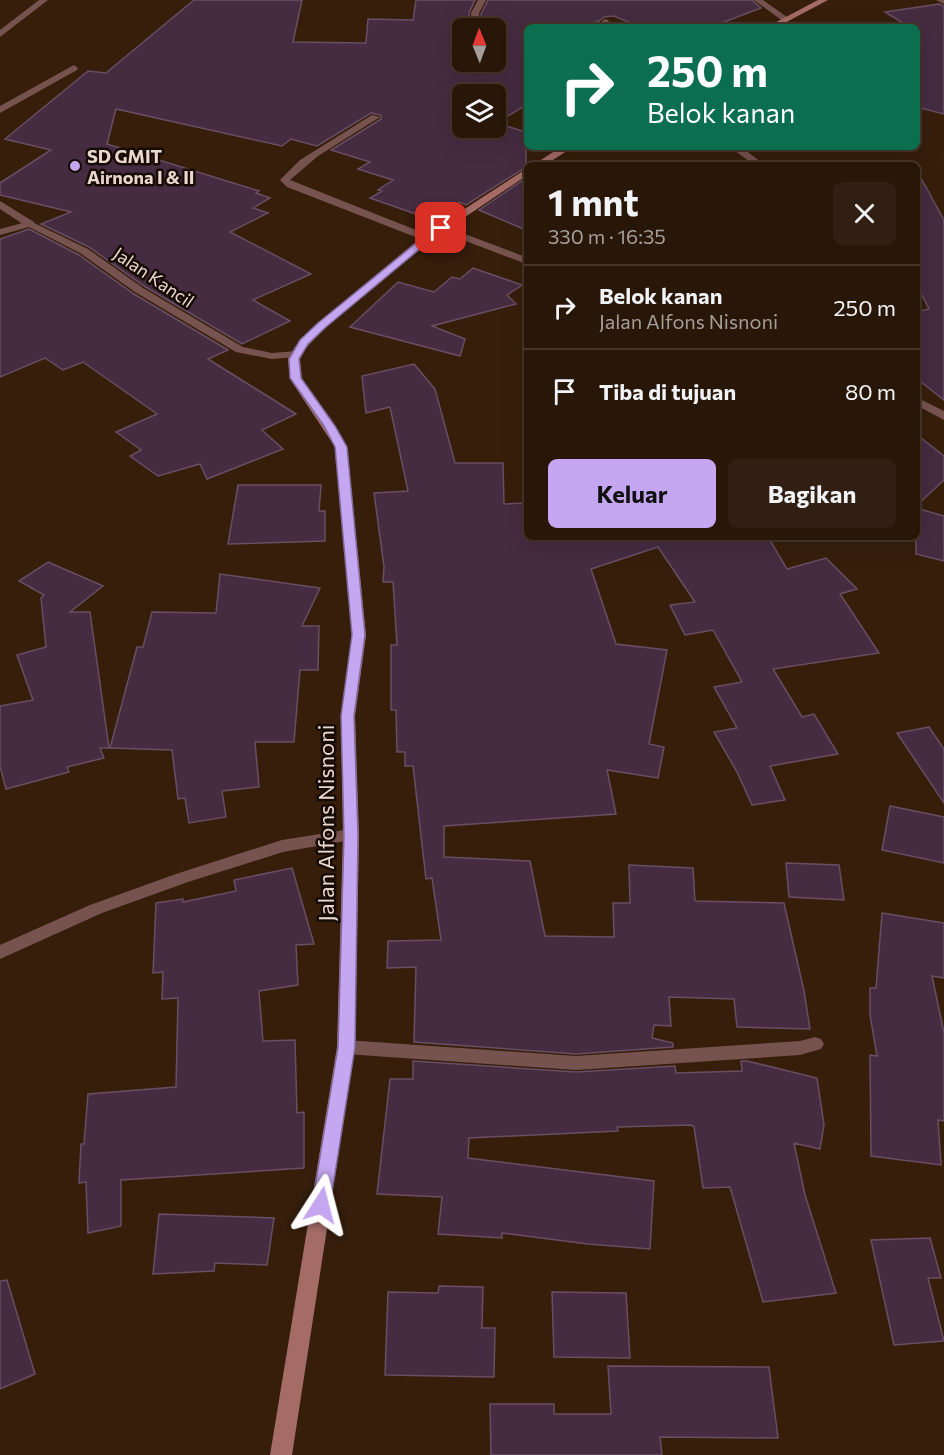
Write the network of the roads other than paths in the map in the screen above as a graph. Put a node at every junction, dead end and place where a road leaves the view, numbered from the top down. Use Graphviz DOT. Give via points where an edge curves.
graph roads {
  1 [pos="44,0"];
  2 [pos="482,0"];
  3 [pos="758,0"];
  4 [pos="824,0"];
  5 [pos="940,0"];
  6 [pos="944,2"];
  7 [pos="473,18"];
  8 [pos="786,20"];
  9 [pos="777,24"];
  10 [pos="1,32"];
  11 [pos="74,68"];
  12 [pos="0,110"];
  13 [pos="375,117"];
  14 [pos="563,150"];
  15 [pos="739,150"];
  16 [pos="543,162"];
  17 [pos="756,162"];
  18 [pos="524,173"];
  19 [pos="0,204"];
  20 [pos="30,224"];
  21 [pos="441,228"];
  22 [pos="0,232"];
  23 [pos="427,238"];
  24 [pos="524,260"];
  25 [pos="296,354"];
  26 [pos="920,402"];
  27 [pos="944,416"];
  28 [pos="351,835"];
  29 [pos="0,952"];
  30 [pos="815,1044"];
  31 [pos="346,1047"];
  32 [pos="281,1455"];
  1 -- 10 [label="street"];
  2 -- 7 [label="street"];
  3 -- 8 [label="street"];
  4 -- 8 [label="main road"];
  5 -- 6 [label="street"];
  8 -- 9 [label="main road"];
  11 -- 12 [label="street"];
  13 -- 23 [label="street" via="312,157 285,180"];
  14 -- 16 [label="main road"];
  15 -- 17 [label="street"];
  18 -- 21 [label="main road"];
  19 -- 20 [label="street, Jalan Kancil"];
  20 -- 22 [label="street"];
  20 -- 25 [label="street, Jalan Kancil" via="84,251 139,290 240,350 272,356"];
  21 -- 23 [label="main road"];
  21 -- 24 [label="street"];
  23 -- 25 [label="main road" via="322,325"];
  25 -- 28 [label="main road, Jalan Alfons Nisnoni" via="296,378 341,447 359,635 348,716"];
  26 -- 27 [label="street"];
  28 -- 29 [label="street" via="282,846 182,878 96,909"];
  28 -- 31 [label="main road, Jalan Alfons Nisnoni"];
  30 -- 31 [label="street" via="576,1063"];
  31 -- 32 [label="main road, Jalan Alfons Nisnoni"];
}
